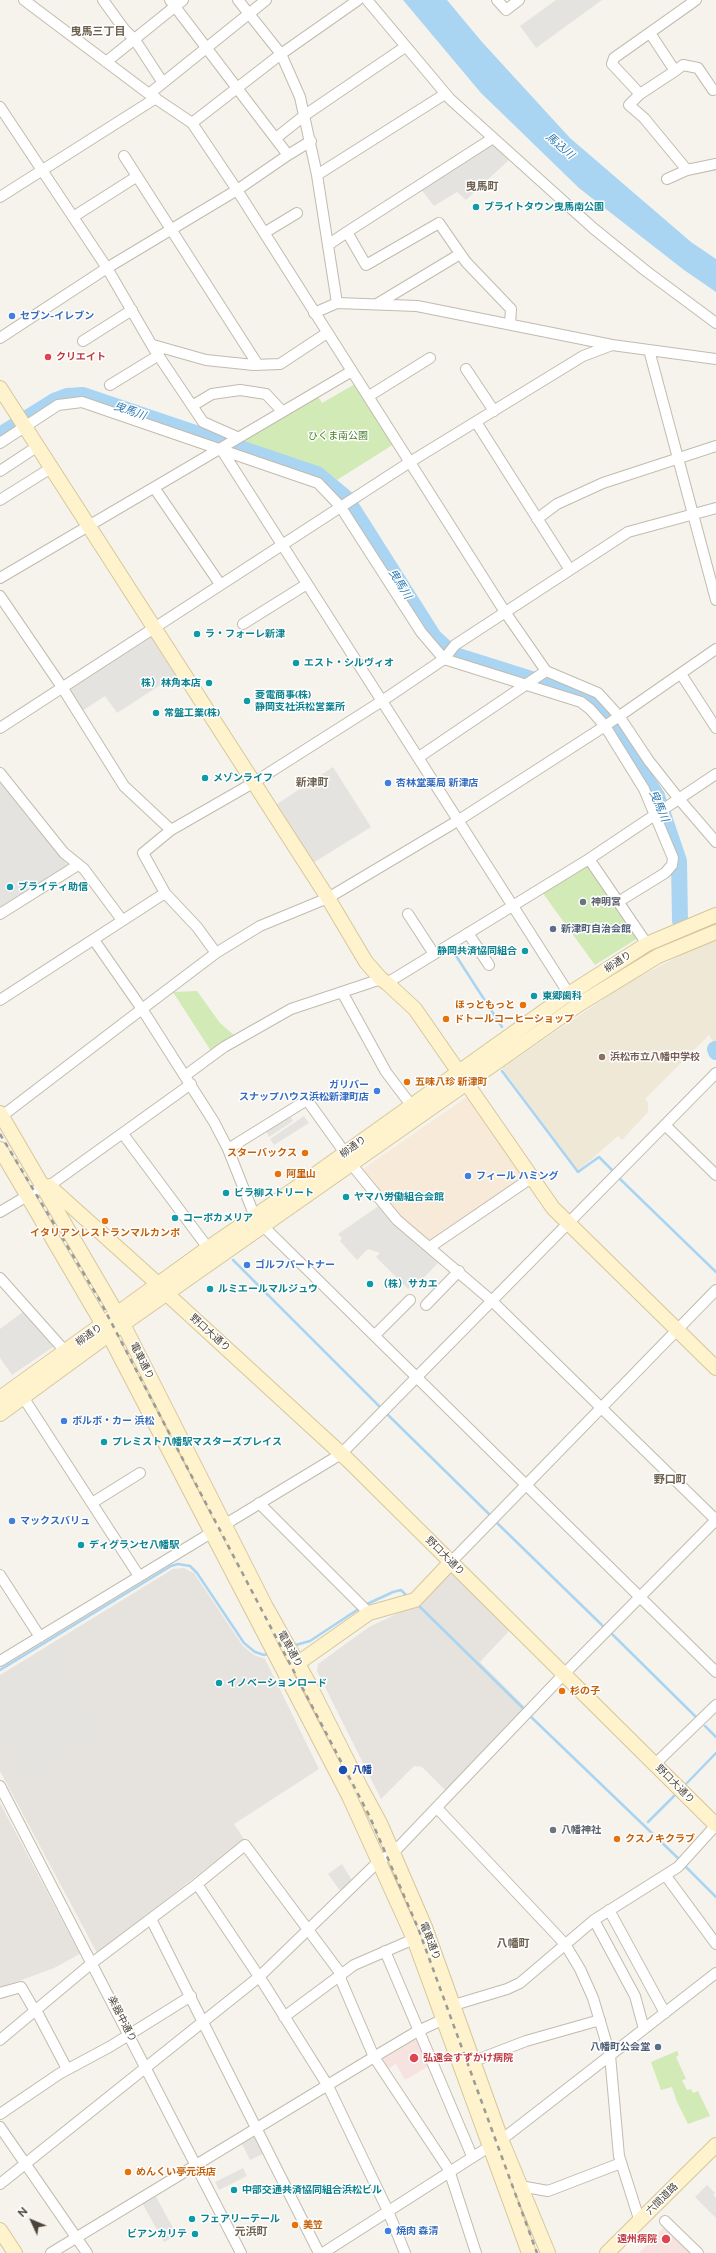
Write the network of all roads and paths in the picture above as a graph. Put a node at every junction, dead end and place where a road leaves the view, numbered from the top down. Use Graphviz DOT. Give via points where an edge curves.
graph roads {
  1 [pos="103,0"];
  2 [pos="238,0"];
  3 [pos="266,0"];
  4 [pos="358,0"];
  5 [pos="367,0"];
  6 [pos="497,0"];
  7 [pos="519,0"];
  8 [pos="696,0"];
  9 [pos="31,2"];
  10 [pos="176,2"];
  11 [pos="248,14"];
  12 [pos="650,33"];
  13 [pos="135,40"];
  14 [pos="207,47"];
  15 [pos="405,47"];
  16 [pos="281,54"];
  17 [pos="106,62"];
  18 [pos="675,71"];
  19 [pos="163,83"];
  20 [pos="238,87"];
  21 [pos="713,90"];
  22 [pos="445,94"];
  23 [pos="640,94"];
  24 [pos="153,96"];
  25 [pos="0,107"];
  26 [pos="305,115"];
  27 [pos="192,123"];
  28 [pos="276,138"];
  29 [pos="493,138"];
  30 [pos="311,141"];
  31 [pos="288,155"];
  32 [pos="124,156"];
  33 [pos="716,164"];
  34 [pos="686,170"];
  35 [pos="42,171"];
  36 [pos="317,175"];
  37 [pos="136,177"];
  38 [pos="667,179"];
  39 [pos="237,190"];
  40 [pos="0,197"];
  41 [pos="297,213"];
  42 [pos="73,217"];
  43 [pos="171,230"];
  44 [pos="347,232"];
  45 [pos="264,233"];
  46 [pos="328,245"];
  47 [pos="460,254"];
  48 [pos="107,268"];
  49 [pos="337,302"];
  50 [pos="377,304"];
  51 [pos="132,310"];
  52 [pos="314,313"];
  53 [pos="716,323"];
  54 [pos="510,324"];
  55 [pos="327,333"];
  56 [pos="0,338"];
  57 [pos="83,341"];
  58 [pos="152,345"];
  59 [pos="612,345"];
  60 [pos="649,350"];
  61 [pos="159,356"];
  62 [pos="430,358"];
  63 [pos="716,359"];
  64 [pos="258,365"];
  65 [pos="466,369"];
  66 [pos="352,371"];
  67 [pos="110,385"];
  68 [pos="0,388"];
  69 [pos="369,396"];
  70 [pos="192,406"];
  71 [pos="282,411"];
  72 [pos="494,411"];
  73 [pos="476,422"];
  74 [pos="23,423"];
  75 [pos="0,443"];
  76 [pos="228,444"];
  77 [pos="38,446"];
  78 [pos="716,446"];
  79 [pos="678,460"];
  80 [pos="410,462"];
  81 [pos="51,468"];
  82 [pos="0,471"];
  83 [pos="155,489"];
  84 [pos="0,500"];
  85 [pos="345,504"];
  86 [pos="716,508"];
  87 [pos="692,513"];
  88 [pos="537,519"];
  89 [pos="87,526"];
  90 [pos="281,544"];
  91 [pos="570,570"];
  92 [pos="0,578"];
  93 [pos="220,584"];
  94 [pos="307,584"];
  95 [pos="0,596"];
  96 [pos="716,600"];
  97 [pos="505,612"];
  98 [pos="243,624"];
  99 [pos="153,627"];
  100 [pos="716,649"];
  101 [pos="446,657"];
  102 [pos="544,673"];
  103 [pos="681,674"];
  104 [pos="527,684"];
  105 [pos="62,687"];
  106 [pos="382,701"];
  107 [pos="617,717"];
  108 [pos="606,725"];
  109 [pos="0,728"];
  110 [pos="716,728"];
  111 [pos="419,757"];
  112 [pos="0,773"];
  113 [pos="716,774"];
  114 [pos="253,782"];
  115 [pos="679,799"];
  116 [pos="659,811"];
  117 [pos="459,820"];
  118 [pos="170,830"];
  119 [pos="716,842"];
  120 [pos="589,859"];
  121 [pos="78,865"];
  122 [pos="165,893"];
  123 [pos="328,898"];
  124 [pos="618,902"];
  125 [pos="514,905"];
  126 [pos="0,914"];
  127 [pos="408,914"];
  128 [pos="716,915"];
  129 [pos="122,920"];
  130 [pos="716,932"];
  131 [pos="468,933"];
  132 [pos="94,940"];
  133 [pos="647,944"];
  134 [pos="216,953"];
  135 [pos="434,954"];
  136 [pos="489,965"];
  137 [pos="384,981"];
  138 [pos="342,992"];
  139 [pos="569,994"];
  140 [pos="0,1000"];
  141 [pos="142,1009"];
  142 [pos="459,1070"];
  143 [pos="716,1073"];
  144 [pos="188,1080"];
  145 [pos="468,1084"];
  146 [pos="411,1105"];
  147 [pos="1,1115"];
  148 [pos="665,1125"];
  149 [pos="123,1134"];
  150 [pos="0,1149"];
  151 [pos="228,1149"];
  152 [pos="345,1153"];
  153 [pos="352,1165"];
  154 [pos="716,1175"];
  155 [pos="531,1178"];
  156 [pos="46,1186"];
  157 [pos="28,1196"];
  158 [pos="0,1212"];
  159 [pos="259,1221"];
  160 [pos="568,1223"];
  161 [pos="430,1247"];
  162 [pos="208,1248"];
  163 [pos="459,1271"];
  164 [pos="0,1278"];
  165 [pos="158,1284"];
  166 [pos="716,1290"];
  167 [pos="167,1294"];
  168 [pos="410,1300"];
  169 [pos="492,1301"];
  170 [pos="426,1305"];
  171 [pos="120,1319"];
  172 [pos="106,1330"];
  173 [pos="677,1330"];
  174 [pos="375,1335"];
  175 [pos="65,1352"];
  176 [pos="716,1368"];
  177 [pos="417,1377"];
  178 [pos="24,1397"];
  179 [pos="0,1398"];
  180 [pos="601,1406"];
  181 [pos="0,1414"];
  182 [pos="342,1454"];
  183 [pos="140,1473"];
  184 [pos="527,1485"];
  185 [pos="92,1503"];
  186 [pos="260,1503"];
  187 [pos="716,1520"];
  188 [pos="225,1524"];
  189 [pos="211,1533"];
  190 [pos="451,1562"];
  191 [pos="0,1575"];
  192 [pos="139,1576"];
  193 [pos="639,1597"];
  194 [pos="369,1613"];
  195 [pos="40,1637"];
  196 [pos="0,1661"];
  197 [pos="298,1664"];
  198 [pos="284,1672"];
  199 [pos="716,1672"];
  200 [pos="564,1674"];
  201 [pos="716,1705"];
  202 [pos="655,1764"];
  203 [pos="0,1786"];
  204 [pos="437,1808"];
  205 [pos="716,1825"];
  206 [pos="394,1852"];
  207 [pos="379,1861"];
  208 [pos="666,1876"];
  209 [pos="197,1884"];
  210 [pos="609,1910"];
  211 [pos="151,1919"];
  212 [pos="594,1920"];
  213 [pos="309,1931"];
  214 [pos="414,1939"];
  215 [pos="566,1944"];
  216 [pos="716,1944"];
  217 [pos="385,1951"];
  218 [pos="92,1963"];
  219 [pos="716,1973"];
  220 [pos="341,1974"];
  221 [pos="260,1977"];
  222 [pos="0,1993"];
  223 [pos="191,1996"];
  224 [pos="454,2005"];
  225 [pos="35,2010"];
  226 [pos="665,2013"];
  227 [pos="284,2017"];
  228 [pos="444,2019"];
  229 [pos="600,2020"];
  230 [pos="204,2022"];
  231 [pos="644,2029"];
  232 [pos="418,2032"];
  233 [pos="130,2035"];
  234 [pos="0,2040"];
  235 [pos="610,2054"];
  236 [pos="374,2057"];
  237 [pos="474,2061"];
  238 [pos="147,2068"];
  239 [pos="67,2069"];
  240 [pos="328,2086"];
  241 [pos="0,2114"];
  242 [pos="0,2127"];
  243 [pos="256,2128"];
  244 [pos="496,2142"];
  245 [pos="716,2145"];
  246 [pos="472,2156"];
  247 [pos="716,2156"];
  248 [pos="27,2163"];
  249 [pos="621,2163"];
  250 [pos="195,2165"];
  251 [pos="450,2170"];
  252 [pos="0,2184"];
  253 [pos="520,2186"];
  254 [pos="388,2210"];
  255 [pos="665,2221"];
  256 [pos="640,2222"];
  257 [pos="0,2230"];
  258 [pos="77,2238"];
  259 [pos="15,2253"];
  260 [pos="51,2253"];
  261 [pos="87,2253"];
  262 [pos="241,2253"];
  263 [pos="319,2253"];
  264 [pos="323,2253"];
  265 [pos="405,2253"];
  266 [pos="476,2253"];
  267 [pos="529,2253"];
  268 [pos="548,2253"];
  269 [pos="607,2253"];
  270 [pos="620,2253"];
  271 [pos="698,2253"];
  1 -- 13 [label="street" via="124,30"];
  2 -- 11 [label="street"];
  3 -- 11 [label="street"];
  4 -- 16 [label="street"];
  5 -- 15 [label="street"];
  6 -- 7 [label="street" via="506,10"];
  8 -- 12 [label="street"];
  9 -- 17 [label="street"];
  10 -- 13 [label="street"];
  10 -- 14 [label="street"];
  11 -- 14 [label="street"];
  11 -- 16 [label="street"];
  12 -- 18 [label="street"];
  12 -- 23 [label="street" via="614,58 612,64"];
  13 -- 17 [label="street"];
  13 -- 19 [label="street"];
  14 -- 19 [label="street"];
  14 -- 20 [label="street"];
  15 -- 22 [label="street"];
  15 -- 26 [label="street"];
  16 -- 20 [label="street"];
  16 -- 26 [label="street"];
  17 -- 24 [label="street"];
  18 -- 21 [label="street" via="683,65 698,68"];
  18 -- 23 [label="street"];
  19 -- 24 [label="street"];
  20 -- 27 [label="street"];
  20 -- 28 [label="street"];
  22 -- 29 [label="street"];
  22 -- 36 [label="street"];
  23 -- 34 [label="street" via="629,105 644,118"];
  24 -- 27 [label="street"];
  24 -- 35 [label="street"];
  25 -- 35 [label="street"];
  26 -- 28 [label="street"];
  26 -- 30 [label="street"];
  27 -- 39 [label="street"];
  28 -- 31 [label="street"];
  29 -- 44 [label="street"];
  29 -- 53 [label="street" via="593,228"];
  30 -- 31 [label="street"];
  30 -- 36 [label="street"];
  31 -- 39 [label="street"];
  32 -- 37 [label="street"];
  33 -- 34 [label="street"];
  34 -- 38 [label="street"];
  35 -- 40 [label="street"];
  35 -- 42 [label="street"];
  36 -- 46 [label="street"];
  37 -- 42 [label="street"];
  37 -- 43 [label="street"];
  39 -- 43 [label="street"];
  39 -- 45 [label="street"];
  41 -- 45 [label="street"];
  42 -- 48 [label="street"];
  43 -- 48 [label="street"];
  43 -- 64 [label="street"];
  44 -- 46 [label="street"];
  44 -- 47 [label="street" via="366,266 439,224"];
  45 -- 52 [label="street"];
  46 -- 49 [label="street"];
  47 -- 50 [label="street"];
  47 -- 54 [label="street" via="511,309"];
  48 -- 51 [label="street"];
  48 -- 56 [label="street"];
  49 -- 50 [label="street"];
  49 -- 52 [label="street"];
  50 -- 54 [label="street" via="417,306"];
  51 -- 57 [label="street"];
  51 -- 58 [label="street"];
  52 -- 55 [label="street"];
  54 -- 59 [label="street"];
  55 -- 64 [label="street" via="280,364"];
  55 -- 66 [label="street"];
  58 -- 61 [label="street"];
  58 -- 64 [label="street" via="206,360"];
  59 -- 60 [label="street"];
  59 -- 72 [label="street" via="582,356"];
  60 -- 63 [label="street"];
  60 -- 79 [label="street"];
  61 -- 67 [label="street"];
  61 -- 70 [label="street"];
  62 -- 69 [label="street"];
  65 -- 72 [label="street"];
  66 -- 69 [label="street"];
  66 -- 71 [label="street"];
  68 -- 74 [label="street"];
  69 -- 80 [label="street"];
  70 -- 71 [label="street" via="212,394 240,390 266,394"];
  70 -- 76 [label="street" via="203,422"];
  71 -- 76 [label="street"];
  72 -- 73 [label="street"];
  73 -- 80 [label="street"];
  73 -- 88 [label="street"];
  74 -- 75 [label="street"];
  74 -- 76 [label="street" via="58,405 82,402"];
  74 -- 77 [label="street"];
  76 -- 83 [label="street"];
  76 -- 85 [label="street" via="318,484"];
  76 -- 90 [label="street"];
  77 -- 81 [label="street"];
  77 -- 82 [label="street"];
  78 -- 79 [label="street"];
  79 -- 87 [label="street"];
  79 -- 88 [label="street" via="603,483 557,504"];
  80 -- 85 [label="street"];
  80 -- 97 [label="street"];
  81 -- 84 [label="street"];
  81 -- 89 [label="street"];
  83 -- 89 [label="street"];
  83 -- 93 [label="street"];
  85 -- 90 [label="street"];
  85 -- 101 [label="street" via="421,632"];
  86 -- 87 [label="street"];
  87 -- 91 [label="street" via="628,532"];
  87 -- 96 [label="street"];
  88 -- 91 [label="street"];
  89 -- 92 [label="street"];
  89 -- 99 [label="street"];
  90 -- 93 [label="street"];
  90 -- 94 [label="street"];
  91 -- 97 [label="street"];
  93 -- 99 [label="street"];
  94 -- 98 [label="street"];
  94 -- 106 [label="street"];
  95 -- 105 [label="street"];
  97 -- 101 [label="street" via="455,645"];
  97 -- 102 [label="street"];
  99 -- 105 [label="street"];
  99 -- 114 [label="street"];
  100 -- 103 [label="street"];
  101 -- 104 [label="street"];
  101 -- 106 [label="street"];
  102 -- 104 [label="street"];
  102 -- 107 [label="street" via="598,693"];
  103 -- 107 [label="street"];
  103 -- 110 [label="street"];
  104 -- 108 [label="street" via="581,702"];
  104 -- 111 [label="street"];
  105 -- 109 [label="street"];
  105 -- 118 [label="street" via="124,786"];
  106 -- 111 [label="street"];
  106 -- 114 [label="street"];
  107 -- 108 [label="street"];
  107 -- 115 [label="street"];
  108 -- 116 [label="street"];
  108 -- 117 [label="street"];
  111 -- 117 [label="street"];
  112 -- 121 [label="street" via="64,854"];
  113 -- 115 [label="street"];
  114 -- 118 [label="street"];
  114 -- 123 [label="street"];
  115 -- 116 [label="street"];
  115 -- 119 [label="street"];
  116 -- 120 [label="street"];
  116 -- 124 [label="street" via="673,858 672,865 665,873"];
  117 -- 123 [label="street"];
  117 -- 125 [label="street"];
  118 -- 122 [label="street" via="143,853"];
  120 -- 124 [label="street"];
  120 -- 125 [label="street"];
  121 -- 126 [label="street"];
  121 -- 129 [label="street" via="84,869"];
  122 -- 129 [label="street"];
  122 -- 134 [label="street" via="197,927"];
  123 -- 134 [label="street" via="260,926"];
  123 -- 137 [label="street" via="366,962"];
  124 -- 133 [label="street"];
  125 -- 131 [label="street"];
  125 -- 139 [label="street"];
  127 -- 135 [label="street"];
  128 -- 133 [label="street, 柳通り"];
  129 -- 132 [label="street"];
  130 -- 145 [label="street, 柳通り" via="677,947 644,964 578,1006"];
  131 -- 135 [label="street"];
  131 -- 136 [label="street"];
  132 -- 140 [label="street"];
  132 -- 141 [label="street"];
  133 -- 139 [label="street, 柳通り"];
  134 -- 141 [label="street"];
  135 -- 137 [label="street"];
  137 -- 138 [label="street"];
  137 -- 142 [label="street" via="415,1009"];
  138 -- 144 [label="street" via="291,1009 224,1047"];
  138 -- 146 [label="street" via="386,1072"];
  139 -- 142 [label="street, 柳通り"];
  141 -- 144 [label="street"];
  141 -- 147 [label="street"];
  142 -- 145 [label="street"];
  142 -- 146 [label="street, 柳通り"];
  143 -- 148 [label="street"];
  144 -- 149 [label="street"];
  144 -- 151 [label="street"];
  145 -- 153 [label="street, 柳通り"];
  145 -- 155 [label="street"];
  146 -- 152 [label="street, 柳通り"];
  147 -- 156 [label="street, 電車通り"];
  148 -- 154 [label="street"];
  148 -- 160 [label="street"];
  149 -- 156 [label="street"];
  149 -- 162 [label="street"];
  150 -- 157 [label="street, 電車通り"];
  151 -- 152 [label="street" via="307,1100"];
  151 -- 159 [label="street"];
  152 -- 159 [label="street, 柳通り"];
  153 -- 159 [label="street, 柳通り"];
  153 -- 161 [label="street" via="397,1220"];
  155 -- 160 [label="street" via="553,1208"];
  155 -- 161 [label="street"];
  156 -- 157 [label="street"];
  156 -- 165 [label="street"];
  156 -- 171 [label="street, 電車通り"];
  157 -- 158 [label="street"];
  157 -- 172 [label="street, 電車通り"];
  159 -- 162 [label="street, 柳通り"];
  159 -- 167 [label="street, 柳通り"];
  159 -- 174 [label="street"];
  160 -- 169 [label="street"];
  160 -- 173 [label="street"];
  161 -- 163 [label="street"];
  162 -- 165 [label="street, 柳通り"];
  163 -- 169 [label="street"];
  163 -- 170 [label="street"];
  164 -- 175 [label="street"];
  165 -- 171 [label="street, 柳通り"];
  166 -- 173 [label="street"];
  167 -- 171 [label="street, 柳通り"];
  167 -- 182 [label="street, 野口大通り"];
  168 -- 174 [label="street"];
  169 -- 177 [label="street"];
  169 -- 180 [label="street"];
  171 -- 172 [label="street, 柳通り"];
  171 -- 188 [label="street, 電車通り"];
  172 -- 175 [label="street, 柳通り"];
  172 -- 178 [label="street, 柳通り"];
  172 -- 189 [label="street, 電車通り"];
  173 -- 176 [label="street"];
  173 -- 180 [label="street"];
  174 -- 177 [label="street"];
  175 -- 179 [label="street, 柳通り"];
  177 -- 182 [label="street"];
  177 -- 184 [label="street"];
  178 -- 181 [label="street, 柳通り"];
  178 -- 185 [label="street"];
  180 -- 184 [label="street"];
  180 -- 187 [label="street"];
  182 -- 186 [label="street"];
  182 -- 190 [label="street, 野口大通り"];
  183 -- 185 [label="street"];
  184 -- 190 [label="street"];
  184 -- 193 [label="street"];
  185 -- 192 [label="street"];
  186 -- 188 [label="street"];
  186 -- 194 [label="street"];
  187 -- 193 [label="street"];
  188 -- 189 [label="street"];
  188 -- 197 [label="street, 電車通り" via="266,1607"];
  189 -- 192 [label="street"];
  189 -- 198 [label="street, 電車通り"];
  190 -- 194 [label="street" via="415,1600"];
  190 -- 200 [label="street, 野口大通り"];
  191 -- 195 [label="street"];
  192 -- 195 [label="street"];
  193 -- 199 [label="street"];
  193 -- 200 [label="street"];
  194 -- 197 [label="street"];
  195 -- 196 [label="street"];
  197 -- 198 [label="street"];
  197 -- 206 [label="street, 電車通り"];
  198 -- 207 [label="street, 電車通り" via="349,1796"];
  200 -- 202 [label="street, 野口大通り"];
  200 -- 204 [label="street"];
  201 -- 202 [label="street"];
  202 -- 205 [label="street, 野口大通り"];
  203 -- 218 [label="street, 楽器中通り"];
  204 -- 206 [label="street"];
  204 -- 215 [label="street"];
  205 -- 208 [label="street" via="678,1867"];
  206 -- 207 [label="street"];
  206 -- 224 [label="street, 電車通り"];
  207 -- 213 [label="street"];
  207 -- 214 [label="street, 電車通り"];
  208 -- 210 [label="street"];
  208 -- 216 [label="street"];
  209 -- 211 [label="street"];
  209 -- 213 [label="street" via="245,1845"];
  209 -- 221 [label="street"];
  210 -- 212 [label="street"];
  210 -- 226 [label="street"];
  211 -- 218 [label="street"];
  211 -- 223 [label="street"];
  212 -- 215 [label="street"];
  212 -- 231 [label="street" via="635,1996"];
  213 -- 220 [label="street"];
  213 -- 221 [label="street"];
  214 -- 217 [label="street"];
  214 -- 228 [label="street, 電車通り"];
  215 -- 224 [label="street" via="520,1983"];
  215 -- 229 [label="street" via="580,1969"];
  217 -- 220 [label="street"];
  217 -- 232 [label="street"];
  218 -- 225 [label="street"];
  218 -- 233 [label="street, 楽器中通り"];
  219 -- 226 [label="street"];
  220 -- 227 [label="street"];
  220 -- 236 [label="street" via="341,1980"];
  221 -- 227 [label="street"];
  221 -- 230 [label="street"];
  222 -- 225 [label="street" via="21,1987"];
  223 -- 230 [label="street"];
  223 -- 233 [label="street"];
  224 -- 237 [label="street, 電車通り"];
  225 -- 234 [label="street"];
  225 -- 239 [label="street"];
  226 -- 231 [label="street"];
  227 -- 240 [label="street"];
  228 -- 232 [label="street"];
  228 -- 244 [label="street, 電車通り"];
  229 -- 235 [label="street"];
  229 -- 237 [label="street" via="538,2038"];
  230 -- 238 [label="street"];
  230 -- 243 [label="street"];
  231 -- 235 [label="street"];
  232 -- 236 [label="street"];
  232 -- 246 [label="street"];
  233 -- 238 [label="street, 楽器中通り"];
  233 -- 239 [label="street"];
  235 -- 244 [label="street"];
  235 -- 249 [label="street"];
  236 -- 240 [label="street"];
  236 -- 251 [label="street"];
  237 -- 244 [label="street, 電車通り"];
  238 -- 248 [label="street"];
  238 -- 250 [label="street, 楽器中通り"];
  239 -- 241 [label="street"];
  240 -- 243 [label="street"];
  240 -- 254 [label="street"];
  242 -- 248 [label="street"];
  243 -- 250 [label="street"];
  243 -- 263 [label="street"];
  244 -- 246 [label="street"];
  244 -- 253 [label="street, 電車通り"];
  244 -- 267 [label="street, 電車通り"];
  245 -- 256 [label="street, 六間道路"];
  246 -- 251 [label="street"];
  247 -- 270 [label="street, 六間道路"];
  248 -- 252 [label="street"];
  248 -- 258 [label="street"];
  249 -- 253 [label="street" via="548,2191"];
  249 -- 256 [label="street"];
  250 -- 258 [label="street"];
  250 -- 262 [label="street, 楽器中通り"];
  251 -- 254 [label="street"];
  251 -- 266 [label="street"];
  253 -- 268 [label="street, 電車通り"];
  254 -- 264 [label="street"];
  254 -- 265 [label="street"];
  255 -- 271 [label="street"];
  256 -- 269 [label="street, 六間道路"];
  257 -- 259 [label="street"];
  258 -- 260 [label="street"];
  258 -- 261 [label="street"];
}
